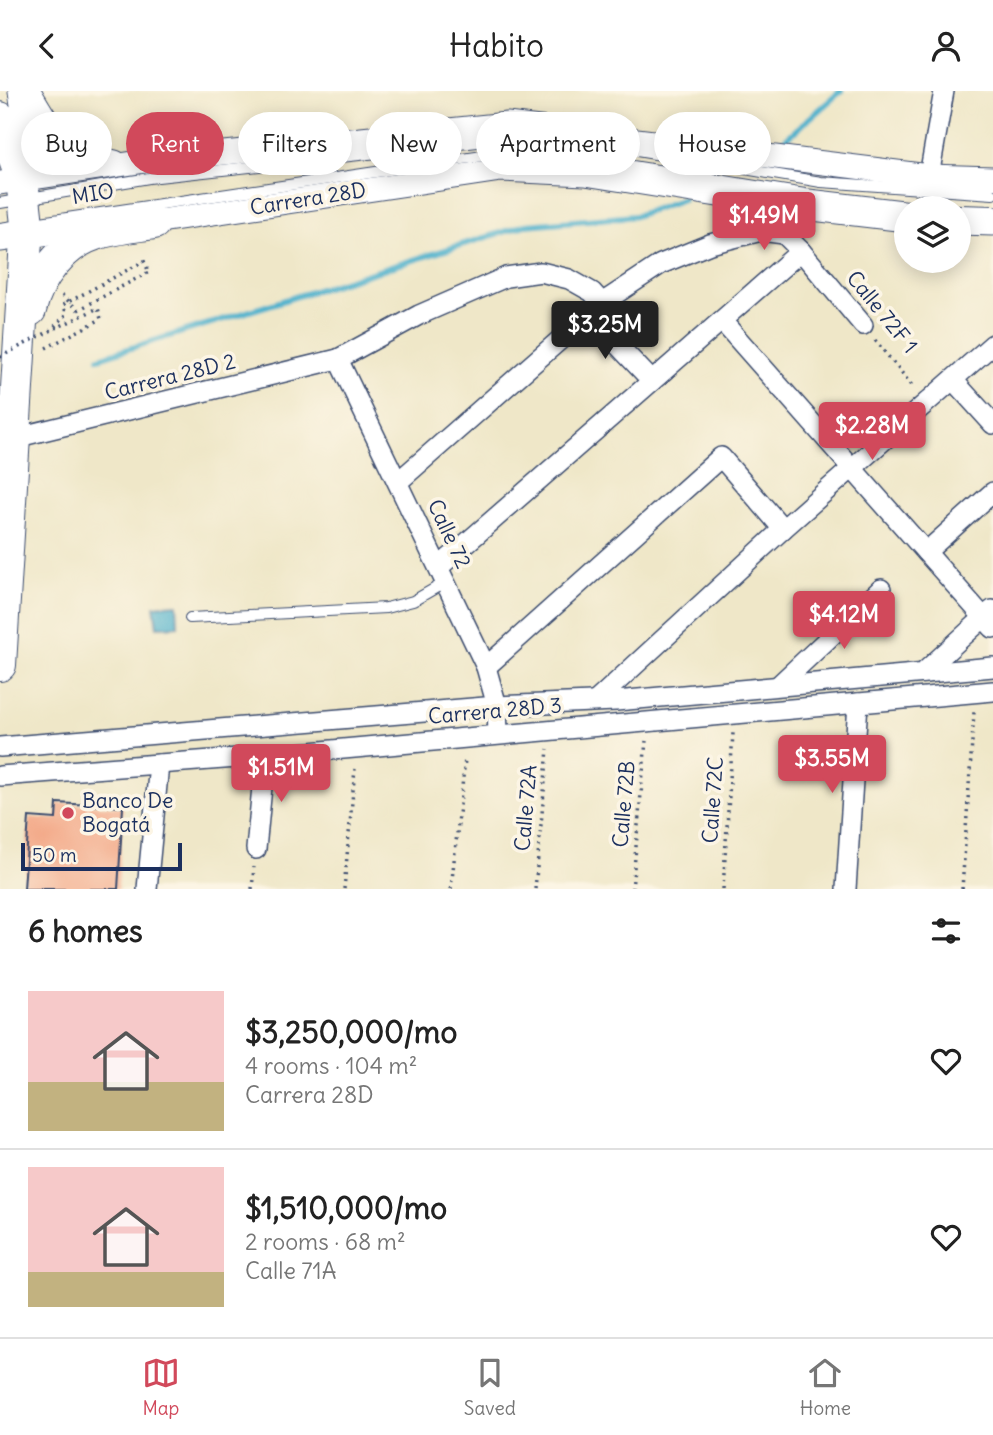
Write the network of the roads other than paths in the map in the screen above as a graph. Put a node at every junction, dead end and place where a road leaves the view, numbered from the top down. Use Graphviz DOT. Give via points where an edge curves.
graph roads {
  1 [pos="20,91"];
  2 [pos="29,91"];
  3 [pos="944,91"];
  4 [pos="0,118"];
  5 [pos="641,146"];
  6 [pos="224,153"];
  7 [pos="126,162"];
  8 [pos="126,169"];
  9 [pos="929,176"];
  10 [pos="993,178"];
  11 [pos="993,194"];
  12 [pos="796,200"];
  13 [pos="894,206"];
  14 [pos="971,210"];
  15 [pos="993,211"];
  16 [pos="13,212"];
  17 [pos="894,218"];
  18 [pos="154,223"];
  19 [pos="971,223"];
  20 [pos="993,224"];
  21 [pos="801,251"];
  22 [pos="595,308"];
  23 [pos="722,321"];
  24 [pos="863,325"];
  25 [pos="993,344"];
  26 [pos="10,358"];
  27 [pos="338,359"];
  28 [pos="953,380"];
  29 [pos="652,381"];
  30 [pos="993,424"];
  31 [pos="14,438"];
  32 [pos="851,468"];
  33 [pos="399,481"];
  34 [pos="993,492"];
  35 [pos="783,529"];
  36 [pos="926,552"];
  37 [pos="442,575"];
  38 [pos="881,589"];
  39 [pos="190,618"];
  40 [pos="990,618"];
  41 [pos="0,665"];
  42 [pos="486,667"];
  43 [pos="993,667"];
  44 [pos="923,673"];
  45 [pos="780,684"];
  46 [pos="984,692"];
  47 [pos="596,701"];
  48 [pos="616,701"];
  49 [pos="858,703"];
  50 [pos="497,706"];
  51 [pos="618,724"];
  52 [pos="498,734"];
  53 [pos="0,747"];
  54 [pos="265,756"];
  55 [pos="159,764"];
  56 [pos="0,776"];
  57 [pos="256,849"];
  58 [pos="147,889"];
  59 [pos="846,889"];
  1 -- 16 [label="street" via="25,125"];
  2 -- 7 [label="street" via="57,138 114,162"];
  3 -- 9 [label="street"];
  4 -- 16 [label="highway"];
  5 -- 6 [label="street" via="507,124"];
  5 -- 9 [label="street"];
  5 -- 11 [label="lane, MIO" via="821,182"];
  5 -- 16 [label="lane, MIO" via="505,139 149,178"];
  8 -- 16 [label="street"];
  9 -- 10 [label="street"];
  12 -- 13 [label="lane"];
  12 -- 16 [label="lane, MIO" via="608,162 503,153"];
  12 -- 17 [label="street, Carrera 28D"];
  12 -- 18 [label="street, Carrera 28D" via="585,174 501,170"];
  14 -- 15 [label="lane"];
  16 -- 18 [label="street, Carrera 28D" via="94,226"];
  16 -- 26 [label="highway"];
  18 -- 26 [label="highway" via="94,234 53,264 34,293"];
  19 -- 20 [label="street"];
  21 -- 22 [label="street, Calle 72F 1" via="784,234 761,231 710,244 661,264"];
  21 -- 23 [label="street"];
  21 -- 24 [label="street, Calle 72F 1"];
  22 -- 27 [label="street, Carrera 28D 2" via="592,292 569,279 541,272 506,277 419,315"];
  22 -- 29 [label="street, Carrera 28D 2"];
  22 -- 33 [label="street, Calle 72F 1"];
  23 -- 29 [label="street"];
  23 -- 32 [label="street"];
  25 -- 28 [label="street"];
  26 -- 31 [label="highway"];
  27 -- 31 [label="street, Carrera 28D 2"];
  27 -- 33 [label="street, Calle 72"];
  28 -- 30 [label="street"];
  28 -- 32 [label="street"];
  29 -- 37 [label="street"];
  31 -- 41 [label="highway"];
  32 -- 35 [label="street"];
  32 -- 36 [label="street"];
  33 -- 37 [label="street, Calle 72"];
  34 -- 36 [label="street"];
  35 -- 42 [label="street" via="721,457"];
  35 -- 47 [label="street"];
  36 -- 40 [label="street"];
  37 -- 39 [label="lane" via="413,601 386,608"];
  37 -- 42 [label="street, Calle 72"];
  38 -- 45 [label="street"];
  40 -- 44 [label="street"];
  42 -- 50 [label="street, Calle 72"];
  43 -- 44 [label="street, Carrera 28D 3"];
  44 -- 45 [label="street, Carrera 28D 3"];
  45 -- 48 [label="street, Carrera 28D 3"];
  46 -- 49 [label="street, Carrera 28D 3"];
  47 -- 48 [label="street, Carrera 28D 3"];
  47 -- 50 [label="street, Carrera 28D 3"];
  48 -- 51 [label="street"];
  49 -- 51 [label="street, Carrera 28D 3"];
  49 -- 59 [label="street"];
  50 -- 52 [label="street, Calle 72"];
  50 -- 53 [label="street, Carrera 28D 3"];
  51 -- 52 [label="street, Carrera 28D 3"];
  52 -- 54 [label="street, Carrera 28D 3"];
  54 -- 55 [label="street, Carrera 28D 3"];
  54 -- 57 [label="street"];
  55 -- 56 [label="street, Carrera 28D 3"];
  55 -- 58 [label="street"];
}
